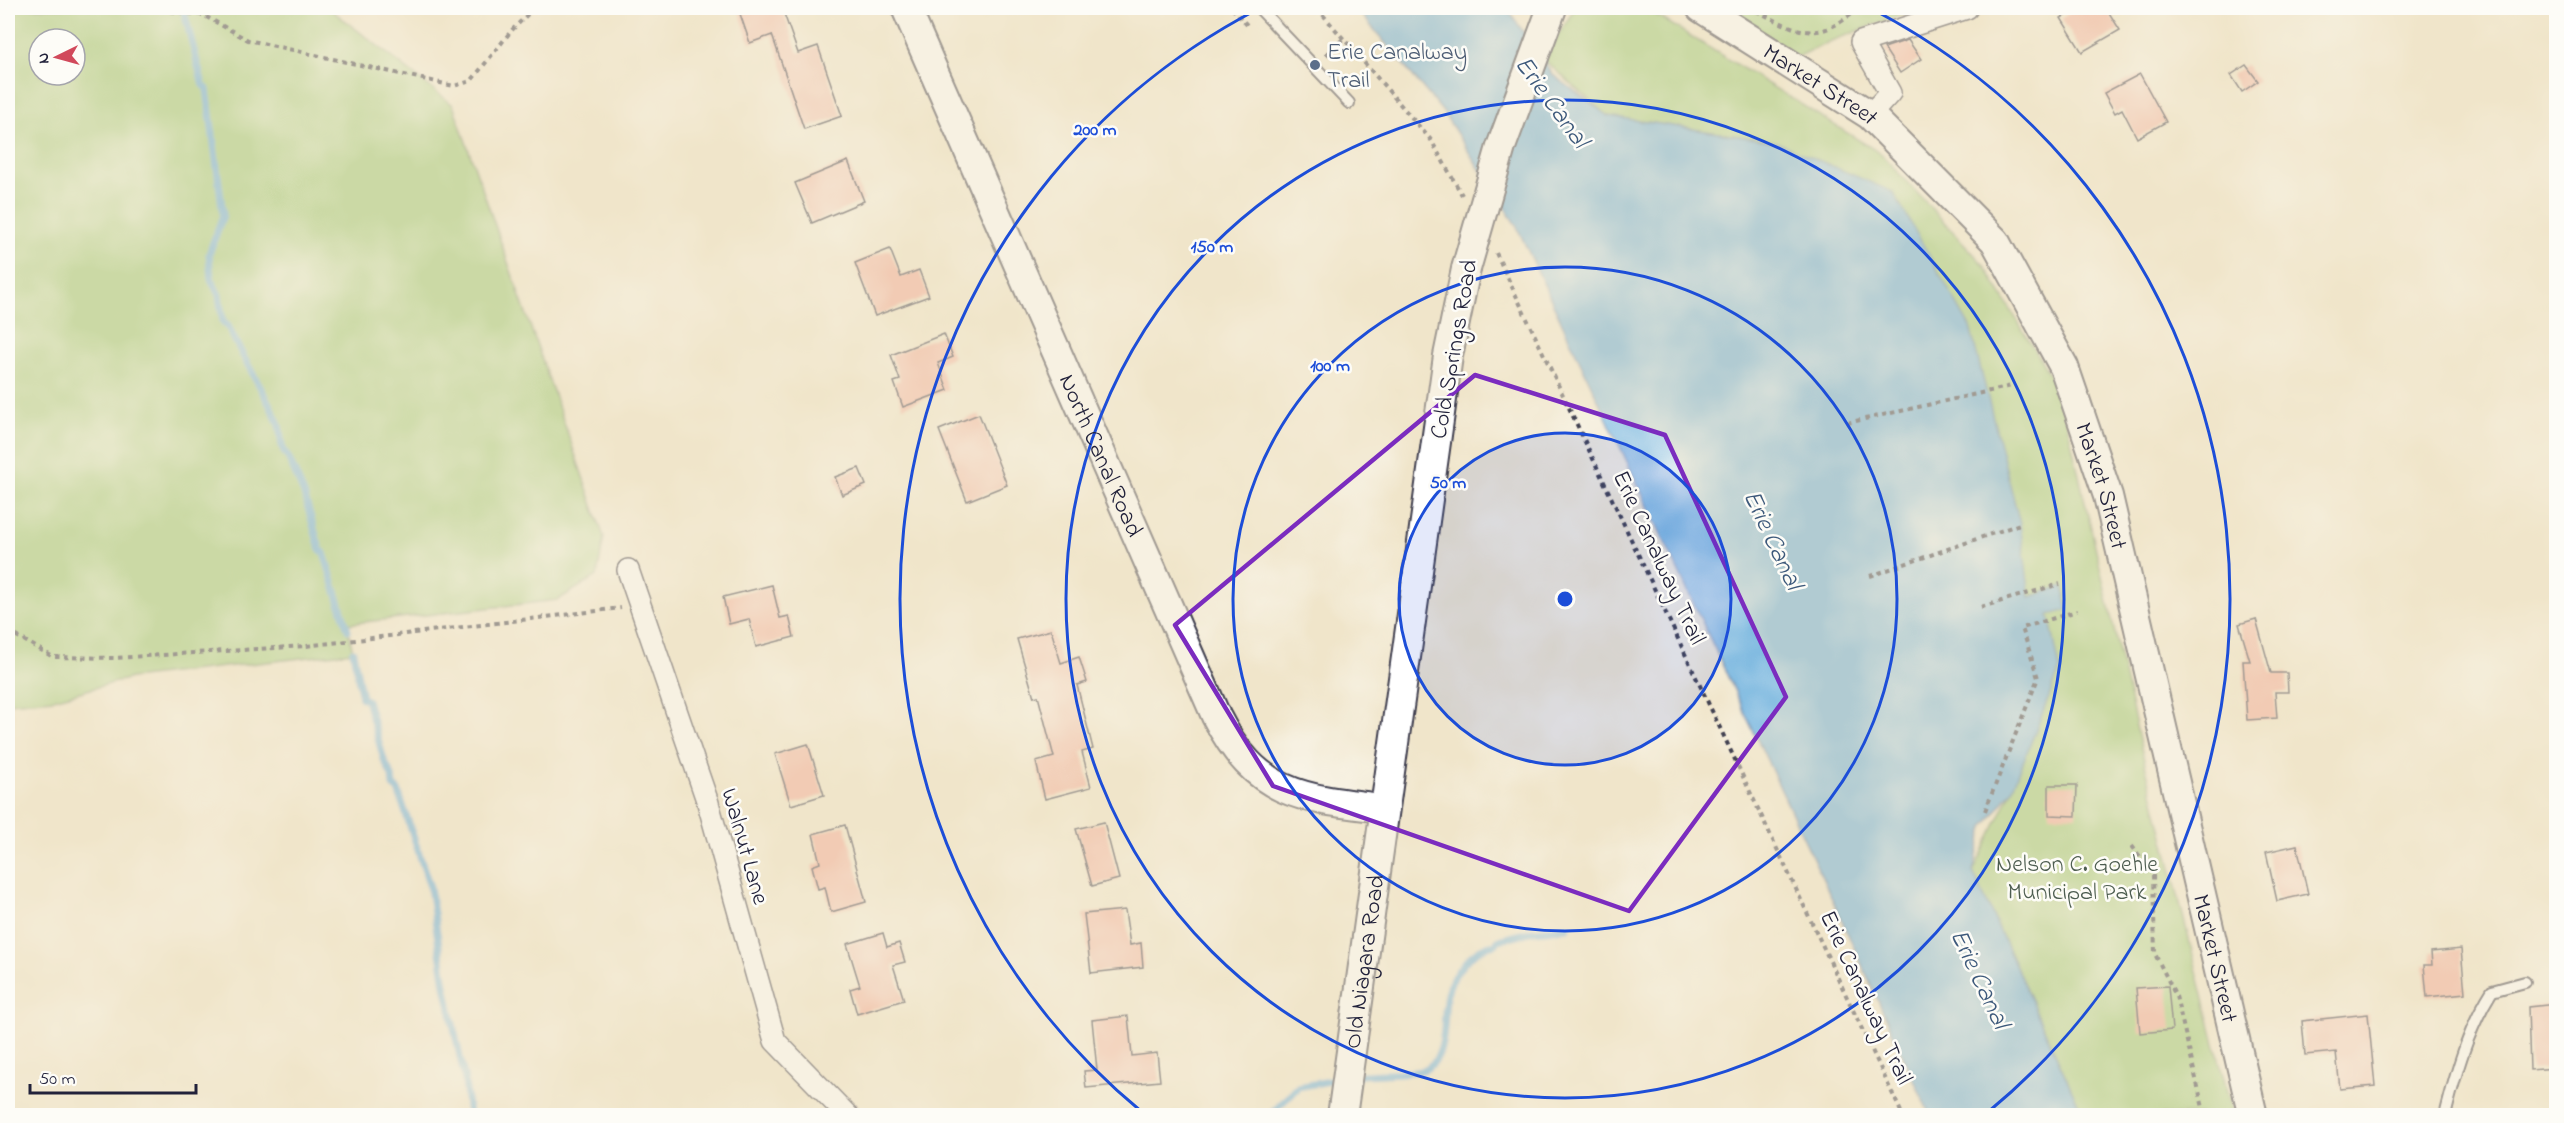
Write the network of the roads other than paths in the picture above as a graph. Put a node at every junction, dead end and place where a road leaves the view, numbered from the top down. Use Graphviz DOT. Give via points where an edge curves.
graph roads {
  1 [pos="906,8"];
  2 [pos="1259,8"];
  3 [pos="1552,8"];
  4 [pos="1701,8"];
  5 [pos="1967,8"];
  6 [pos="1349,103"];
  7 [pos="1870,115"];
  8 [pos="628,570"];
  9 [pos="1383,808"];
  10 [pos="2524,982"];
  11 [pos="848,1116"];
  12 [pos="1342,1116"];
  13 [pos="2253,1116"];
  14 [pos="2445,1116"];
  1 -- 9 [label="street, North Canal Road" via="1230,744 1257,773 1285,789 1332,802"];
  2 -- 6 [label="lane"];
  3 -- 9 [label="street, Cold Springs Road, bridge" via="1501,147 1466,269 1448,356"];
  4 -- 7 [label="street, Market Street"];
  5 -- 7 [label="street" via="1861,42 1890,93"];
  7 -- 13 [label="street, Market Street" via="1995,241 2064,368 2108,496"];
  8 -- 11 [label="street, Walnut Lane" via="708,803 775,1041"];
  9 -- 12 [label="street, Old Niagara Road"];
  10 -- 14 [label="lane" via="2492,991 2476,1017"];
}
